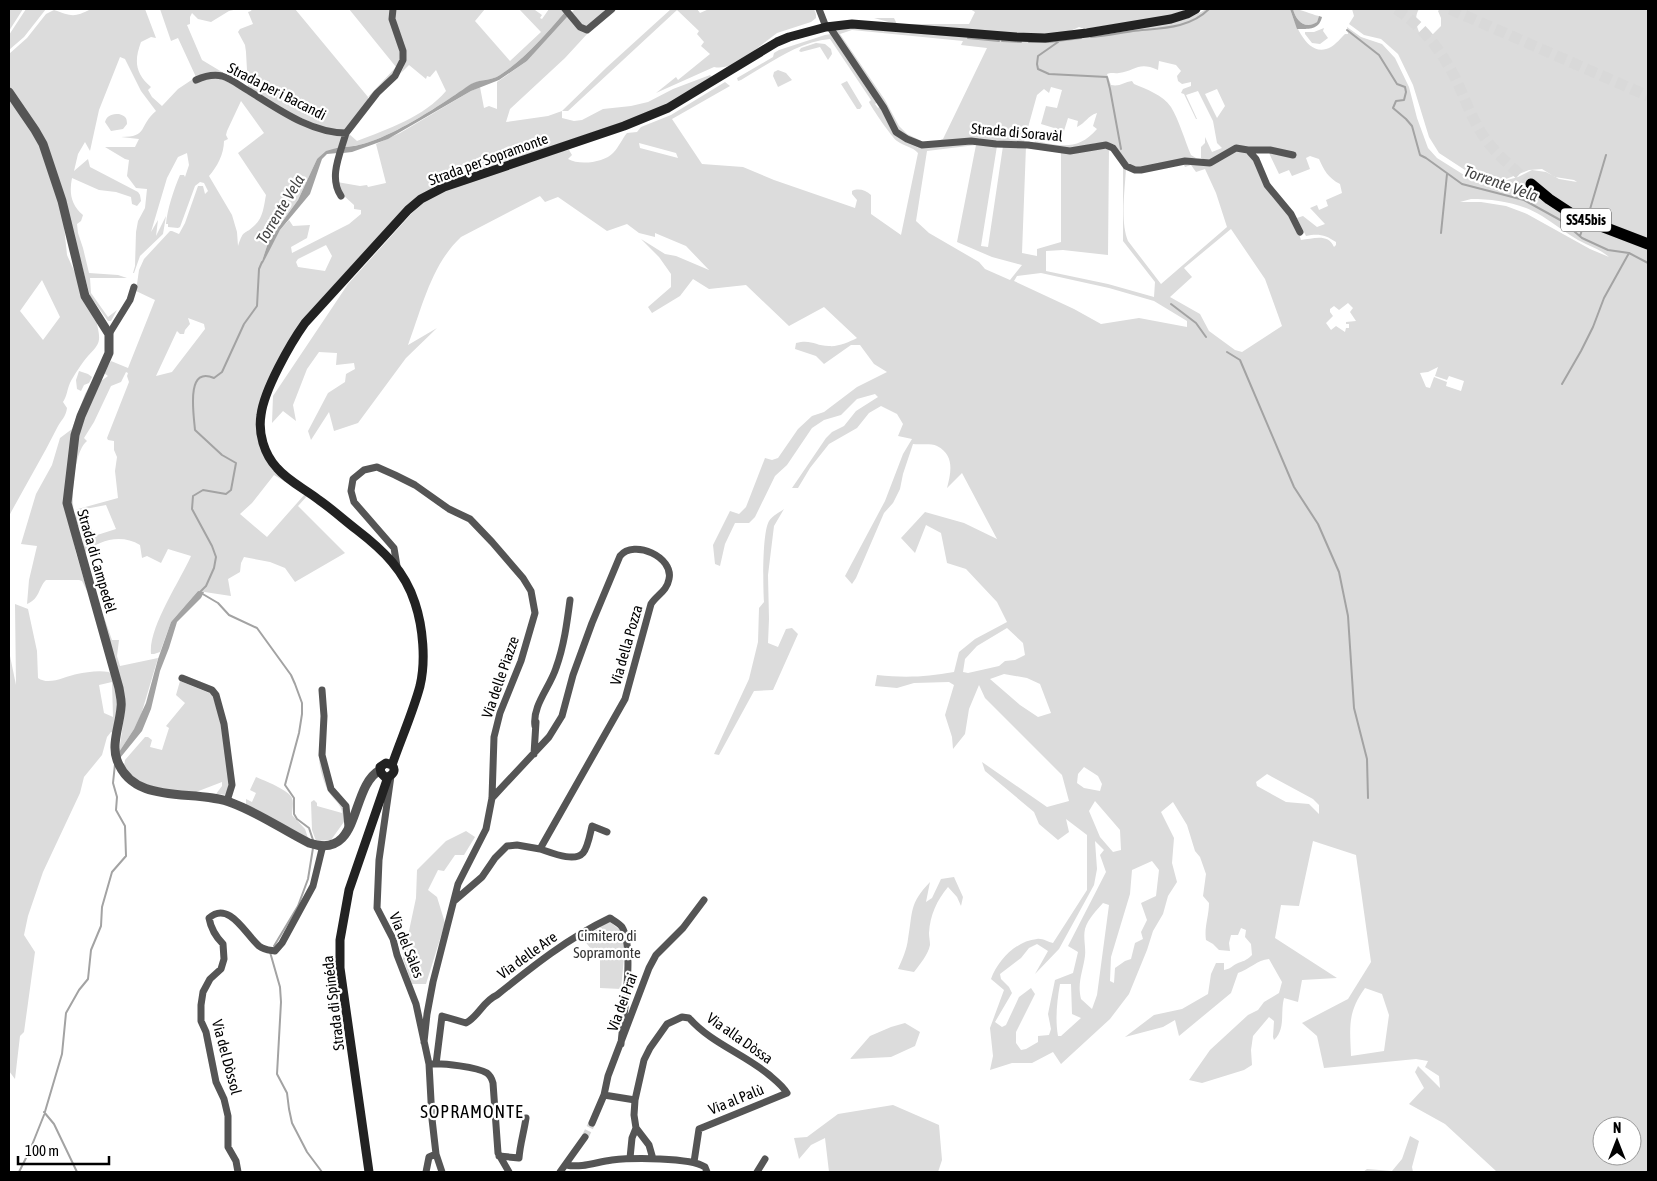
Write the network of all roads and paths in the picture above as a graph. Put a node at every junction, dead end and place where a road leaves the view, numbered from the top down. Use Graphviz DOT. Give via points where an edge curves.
graph roads {
  1 [pos="393,9"];
  2 [pos="612,9"];
  3 [pos="819,9"];
  4 [pos="1196,9"];
  5 [pos="567,11"];
  6 [pos="828,26"];
  7 [pos="196,80"];
  8 [pos="9,92"];
  9 [pos="346,133"];
  10 [pos="1248,150"];
  11 [pos="1293,155"];
  12 [pos="1531,184"];
  13 [pos="341,196"];
  14 [pos="1300,232"];
  15 [pos="1648,244"];
  16 [pos="134,287"];
  17 [pos="109,334"];
  18 [pos="373,522"];
  19 [pos="373,542"];
  20 [pos="397,566"];
  21 [pos="570,600"];
  22 [pos="182,678"];
  23 [pos="553,684"];
  24 [pos="322,690"];
  25 [pos="535,726"];
  26 [pos="534,754"];
  27 [pos="392,765"];
  28 [pos="380,770"];
  29 [pos="390,776"];
  30 [pos="492,798"];
  31 [pos="227,801"];
  32 [pos="348,832"];
  33 [pos="607,832"];
  34 [pos="323,845"];
  35 [pos="540,848"];
  36 [pos="704,900"];
  37 [pos="454,901"];
  38 [pos="424,1042"];
  39 [pos="621,1044"];
  40 [pos="432,1064"];
  41 [pos="787,1093"];
  42 [pos="604,1095"];
  43 [pos="635,1100"];
  44 [pos="526,1118"];
  45 [pos="592,1122"];
  46 [pos="636,1128"];
  47 [pos="585,1137"];
  48 [pos="436,1154"];
  49 [pos="499,1156"];
  50 [pos="630,1158"];
  51 [pos="765,1159"];
  52 [pos="653,1160"];
  53 [pos="694,1162"];
  54 [pos="566,1165"];
  55 [pos="577,1170"];
  56 [pos="238,1172"];
  57 [pos="369,1172"];
  58 [pos="426,1172"];
  59 [pos="442,1172"];
  60 [pos="509,1172"];
  61 [pos="560,1172"];
  62 [pos="707,1172"];
  63 [pos="757,1172"];
  1 -- 9 [label="street" via="392,19 403,60 395,76 376,93"];
  2 -- 5 [label="street" via="587,30 582,29"];
  3 -- 6 [label="street"];
  4 -- 6 [label="main road, Strada per Sopramonte" via="1171,19 1045,38 852,24"];
  6 -- 10 [label="street, Strada di Soravàl" via="884,108 896,132 918,144 971,141 1070,151 1106,145 1134,170 1185,161 1210,163 1236,148"];
  6 -- 19 [label="main road, Strada per Sopramonte" via="777,42 678,103 642,119 476,176 421,199 397,220 309,317 293,340 263,403 260,415 265,448 270,460 287,477"];
  7 -- 9 [label="street, Strada per i Bacandi" via="212,75 226,78 311,126"];
  8 -- 17 [label="street" via="46,152 62,201 85,296"];
  9 -- 13 [label="street" via="335,178"];
  10 -- 11 [label="street, Strada di Soravàl"];
  10 -- 14 [label="street" via="1267,186 1291,214"];
  12 -- 15 [label="highway, SS45bis" via="1575,216"];
  16 -- 17 [label="street" via="130,300"];
  17 -- 31 [label="street, Strada di Campedèl" via="110,353 80,416 75,435 67,503 120,688 121,708 115,752 118,764 127,777 146,790"];
  18 -- 19 [label="street" via="378,531"];
  18 -- 20 [label="street, Via delle Piazze" via="394,548"];
  18 -- 30 [label="street, Via delle Piazze" via="354,502 351,491 358,474 377,467 415,485 470,520 512,564 531,592 535,613 494,736"];
  19 -- 20 [label="main road, Strada per Sopramonte"];
  20 -- 27 [label="main road, Strada per Sopramonte" via="416,604 422,666 420,685"];
  21 -- 25 [label="street" via="563,646 534,717"];
  22 -- 31 [label="street" via="212,690 216,695 224,724 232,785"];
  23 -- 25 [label="street"];
  24 -- 32 [label="street" via="322,755 331,789 346,806"];
  25 -- 26 [label="street"];
  26 -- 30 [label="street, Via della Pozza"];
  26 -- 35 [label="street, Via della Pozza" via="562,716 573,675 620,556 634,550 657,556 668,567 670,577 665,591 651,604 625,699"];
  27 -- 28 [label="main road" via="382,764"];
  27 -- 29 [label="main road" via="394,770"];
  28 -- 29 [label="main road" via="383,776"];
  28 -- 32 [label="street" via="367,781"];
  29 -- 38 [label="street, Via del Sàles" via="379,860 377,908 393,939 416,1004"];
  29 -- 57 [label="main road, Strada di Spinéda" via="348,890 340,940 340,968"];
  30 -- 37 [label="street, Via delle Piazze" via="486,829 458,884"];
  31 -- 34 [label="street" via="309,843"];
  32 -- 34 [label="street" via="337,842"];
  33 -- 35 [label="street" via="592,826 583,853 576,857 561,856"];
  34 -- 56 [label="street, Via del Dòssol" via="313,886 282,943 274,951 259,946 237,920 226,914 213,914 208,918 216,938 223,944 224,958 204,992 201,1020 228,1116 228,1147"];
  35 -- 37 [label="street" via="507,846 482,877"];
  36 -- 39 [label="street, Via dei Prai" via="648,968"];
  37 -- 38 [label="street, Via delle Piazze" via="433,982"];
  38 -- 40 [label="street, Via del Sàles"];
  39 -- 40 [label="street, Via delle Are" via="628,974 627,944 622,927 610,918 544,958 489,998 474,1019 466,1023 442,1016"];
  39 -- 42 [label="street"];
  40 -- 48 [label="street"];
  40 -- 49 [label="street" via="484,1072 491,1076"];
  41 -- 43 [label="street, Via alla Dòssa" via="757,1065 700,1029 690,1018 682,1017 667,1024 650,1048"];
  41 -- 53 [label="street, Via al Palù" via="699,1129"];
  42 -- 43 [label="street"];
  42 -- 45 [label="street"];
  43 -- 46 [label="street, Via alla Dòssa"];
  44 -- 49 [label="street" via="519,1158"];
  46 -- 50 [label="street, Via alla Dòssa"];
  46 -- 52 [label="street" via="649,1145"];
  47 -- 54 [label="street"];
  48 -- 58 [label="street" via="430,1157"];
  48 -- 59 [label="street"];
  49 -- 60 [label="street"];
  50 -- 52 [label="street"];
  50 -- 55 [label="street"];
  51 -- 63 [label="street"];
  52 -- 53 [label="street"];
  53 -- 62 [label="street" via="705,1166"];
  54 -- 55 [label="street"];
  54 -- 61 [label="street"];
}
